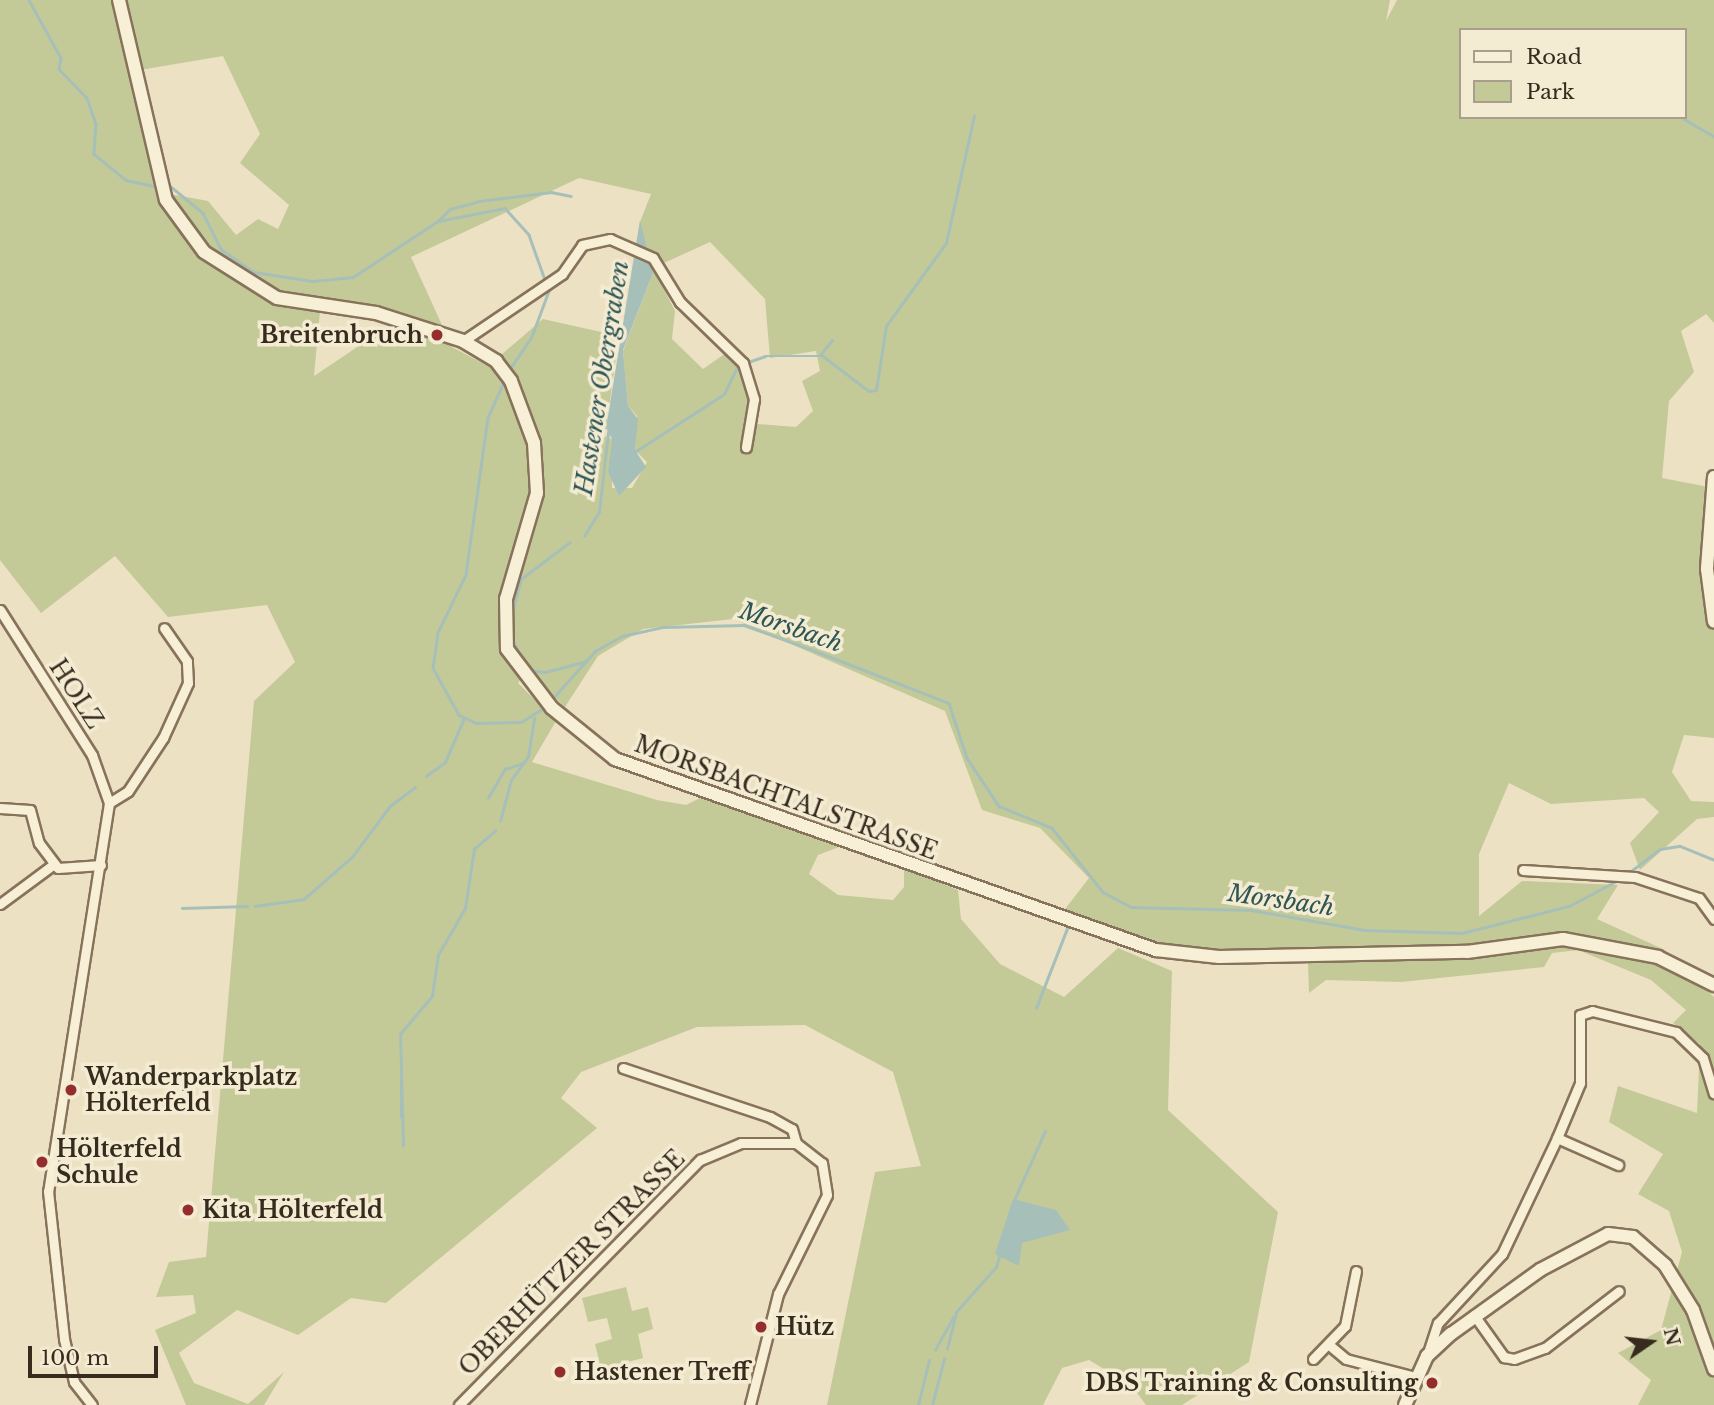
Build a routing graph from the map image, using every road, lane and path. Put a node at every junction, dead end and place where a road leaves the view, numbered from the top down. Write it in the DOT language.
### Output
graph roads {
  1 [pos="119,0"];
  2 [pos="463,341"];
  3 [pos="746,447"];
  4 [pos="1714,477"];
  5 [pos="0,610"];
  6 [pos="1714,622"];
  7 [pos="164,628"];
  8 [pos="109,803"];
  9 [pos="0,808"];
  10 [pos="54,864"];
  11 [pos="101,865"];
  12 [pos="1523,870"];
  13 [pos="0,904"];
  14 [pos="1714,919"];
  15 [pos="1714,971"];
  16 [pos="1698,974"];
  17 [pos="1714,985"];
  18 [pos="623,1068"];
  19 [pos="1714,1093"];
  20 [pos="1557,1138"];
  21 [pos="796,1143"];
  22 [pos="1618,1166"];
  23 [pos="1356,1271"];
  24 [pos="1619,1291"];
  25 [pos="1474,1315"];
  26 [pos="1328,1344"];
  27 [pos="1427,1356"];
  28 [pos="1313,1359"];
  29 [pos="1714,1369"];
  30 [pos="1415,1377"];
  31 [pos="81,1402"];
  32 [pos="1407,1404"];
  33 [pos="92,1405"];
  34 [pos="459,1405"];
  35 [pos="750,1405"];
  1 -- 2 [label="main road, MORSBACHTALSTRASSE"];
  2 -- 3 [label="street"];
  2 -- 16 [label="main road, MORSBACHTALSTRASSE"];
  4 -- 6 [label="main road"];
  5 -- 8 [label="street, HOLZ"];
  7 -- 8 [label="street"];
  8 -- 11 [label="street, HOLZ"];
  9 -- 10 [label="street"];
  10 -- 11 [label="street"];
  10 -- 13 [label="street"];
  11 -- 31 [label="street, HOLZ"];
  12 -- 14 [label="street"];
  15 -- 16 [label="main road"];
  16 -- 17 [label="main road, MORSBACHTALSTRASSE"];
  18 -- 21 [label="street"];
  19 -- 20 [label="street"];
  20 -- 22 [label="street"];
  20 -- 27 [label="street"];
  21 -- 34 [label="street, OBERHÜTZER STRASSE"];
  21 -- 35 [label="street"];
  23 -- 26 [label="street"];
  24 -- 25 [label="street"];
  25 -- 27 [label="main road"];
  25 -- 29 [label="main road"];
  26 -- 28 [label="street"];
  26 -- 30 [label="street"];
  27 -- 30 [label="main road"];
  30 -- 32 [label="main road"];
  31 -- 33 [label="street"];
}
